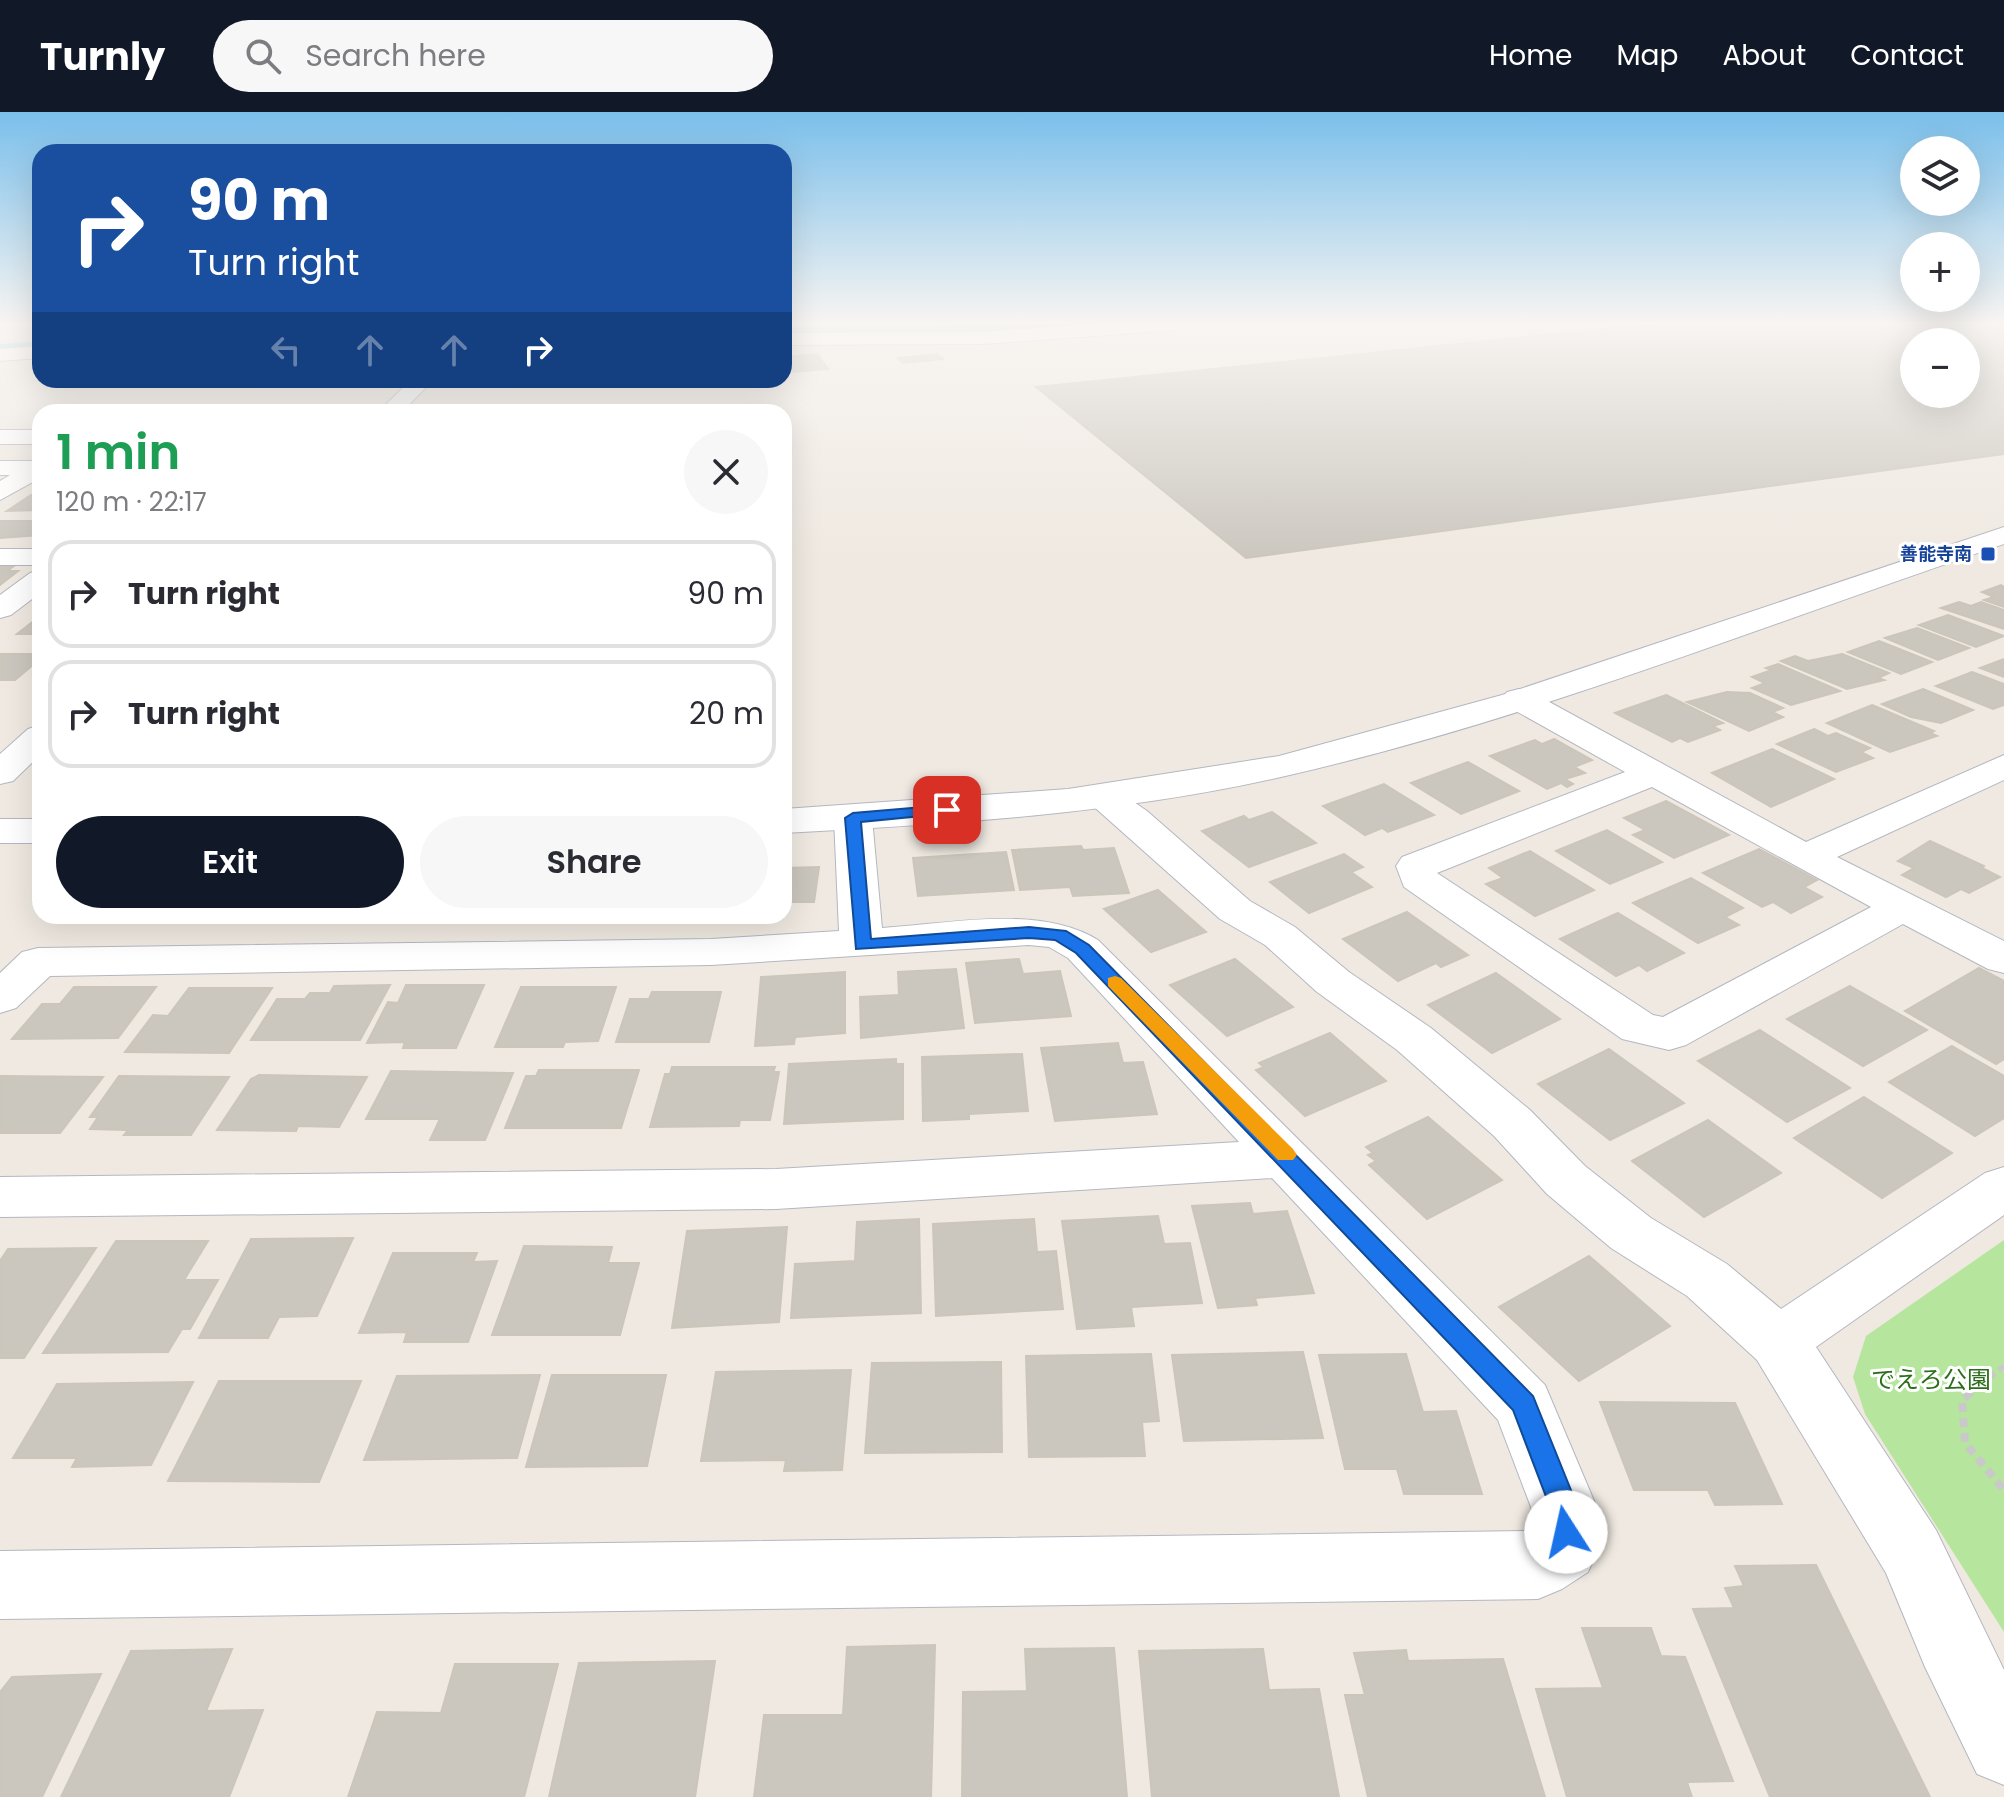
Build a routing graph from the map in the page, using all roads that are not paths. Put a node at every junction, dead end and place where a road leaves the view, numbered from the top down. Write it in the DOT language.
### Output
graph roads {
  1 [pos="0,437"];
  2 [pos="32,437"];
  3 [pos="0,468"];
  4 [pos="32,468"];
  5 [pos="32,472"];
  6 [pos="0,492"];
  7 [pos="2004,535"];
  8 [pos="0,557"];
  9 [pos="32,557"];
  10 [pos="32,585"];
  11 [pos="0,609"];
  12 [pos="1519,699"];
  13 [pos="32,743"];
  14 [pos="2004,766"];
  15 [pos="0,773"];
  16 [pos="1653,774"];
  17 [pos="1102,797"];
  18 [pos="853,818"];
  19 [pos="792,821"];
  20 [pos="0,831"];
  21 [pos="32,831"];
  22 [pos="1805,857"];
  23 [pos="1901,908"];
  24 [pos="862,945"];
  25 [pos="2004,959"];
  26 [pos="0,998"];
  27 [pos="1289,1158"];
  28 [pos="2004,1187"];
  29 [pos="0,1197"];
  30 [pos="1778,1342"];
  31 [pos="0,1585"];
  32 [pos="2004,1747"];
  1 -- 2 [label="street"];
  3 -- 4 [label="street"];
  5 -- 6 [label="street"];
  7 -- 12 [label="street"];
  8 -- 9 [label="street"];
  10 -- 11 [label="street"];
  12 -- 16 [label="street"];
  12 -- 17 [label="street"];
  13 -- 15 [label="street"];
  14 -- 22 [label="street"];
  16 -- 22 [label="street"];
  16 -- 23 [label="street"];
  17 -- 18 [label="street"];
  17 -- 30 [label="street"];
  18 -- 19 [label="street"];
  18 -- 24 [label="street"];
  20 -- 21 [label="street"];
  22 -- 23 [label="street"];
  23 -- 25 [label="street"];
  24 -- 26 [label="street"];
  24 -- 27 [label="street"];
  27 -- 29 [label="street"];
  27 -- 31 [label="street"];
  28 -- 30 [label="street"];
  30 -- 32 [label="street"];
}
